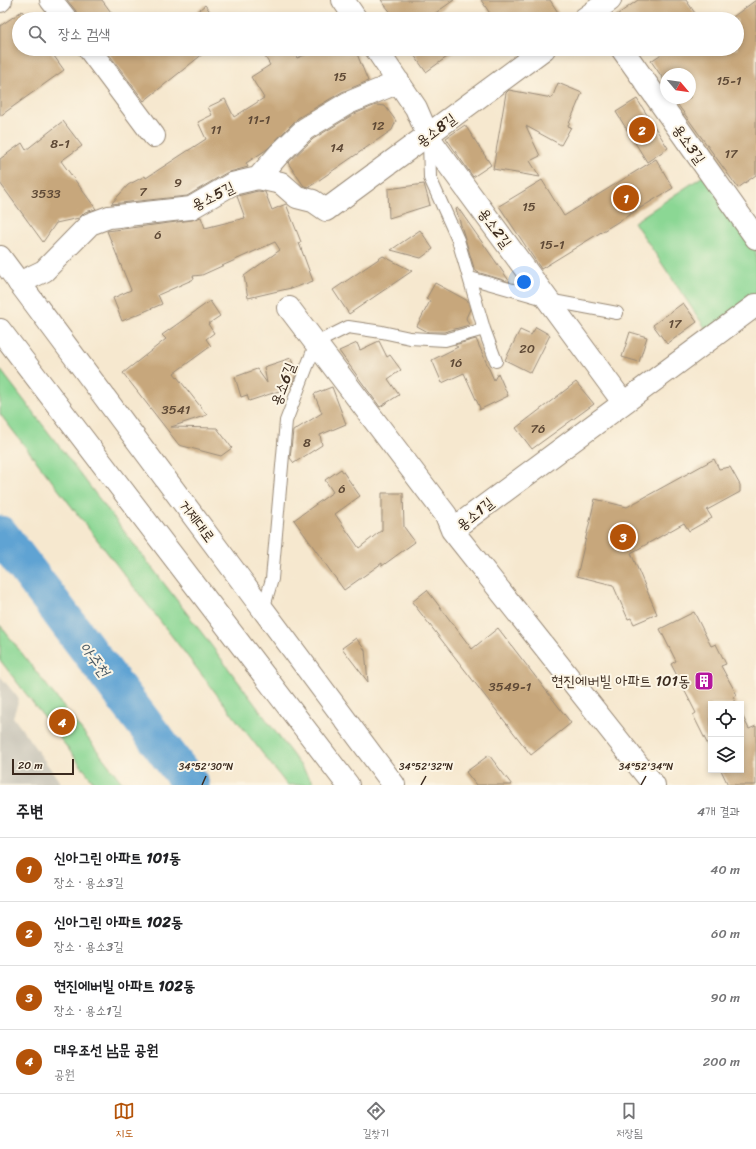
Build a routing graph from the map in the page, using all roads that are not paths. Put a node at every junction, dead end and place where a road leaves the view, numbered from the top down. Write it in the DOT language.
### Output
graph roads {
  1 [pos="51,0"];
  2 [pos="343,0"];
  3 [pos="60,12"];
  4 [pos="351,12"];
  5 [pos="93,56"];
  6 [pos="381,56"];
  7 [pos="535,56"];
  8 [pos="627,56"];
  9 [pos="399,82"];
  10 [pos="154,136"];
  11 [pos="428,136"];
  12 [pos="258,178"];
  13 [pos="756,238"];
  14 [pos="0,257"];
  15 [pos="470,278"];
  16 [pos="19,283"];
  17 [pos="548,300"];
  18 [pos="756,305"];
  19 [pos="289,308"];
  20 [pos="617,313"];
  21 [pos="484,329"];
  22 [pos="0,330"];
  23 [pos="316,343"];
  24 [pos="496,360"];
  25 [pos="623,402"];
  26 [pos="452,530"];
  27 [pos="263,610"];
  28 [pos="348,785"];
  29 [pos="394,785"];
  30 [pos="654,785"];
  1 -- 3 [label="street"];
  2 -- 4 [label="street"];
  5 -- 10 [label="street"];
  6 -- 9 [label="street, 용소2길"];
  7 -- 11 [label="street, 용소8길"];
  8 -- 13 [label="street, 용소3길"];
  9 -- 11 [label="street, 용소2길"];
  9 -- 12 [label="street"];
  11 -- 12 [label="street, 용소8길"];
  11 -- 15 [label="lane"];
  11 -- 17 [label="street, 용소2길"];
  12 -- 16 [label="street, 용소5길"];
  14 -- 16 [label="street, 거제대로"];
  15 -- 17 [label="lane"];
  15 -- 21 [label="lane"];
  16 -- 27 [label="street, 거제대로"];
  17 -- 20 [label="lane"];
  17 -- 25 [label="street, 용소2길"];
  18 -- 25 [label="street, 용소1길"];
  19 -- 23 [label="street"];
  21 -- 23 [label="lane"];
  21 -- 24 [label="lane"];
  22 -- 28 [label="street"];
  23 -- 26 [label="street"];
  23 -- 27 [label="lane, 용소6길"];
  25 -- 26 [label="street, 용소1길"];
  26 -- 30 [label="street, 용소1길"];
  27 -- 29 [label="street, 거제대로"];
}
